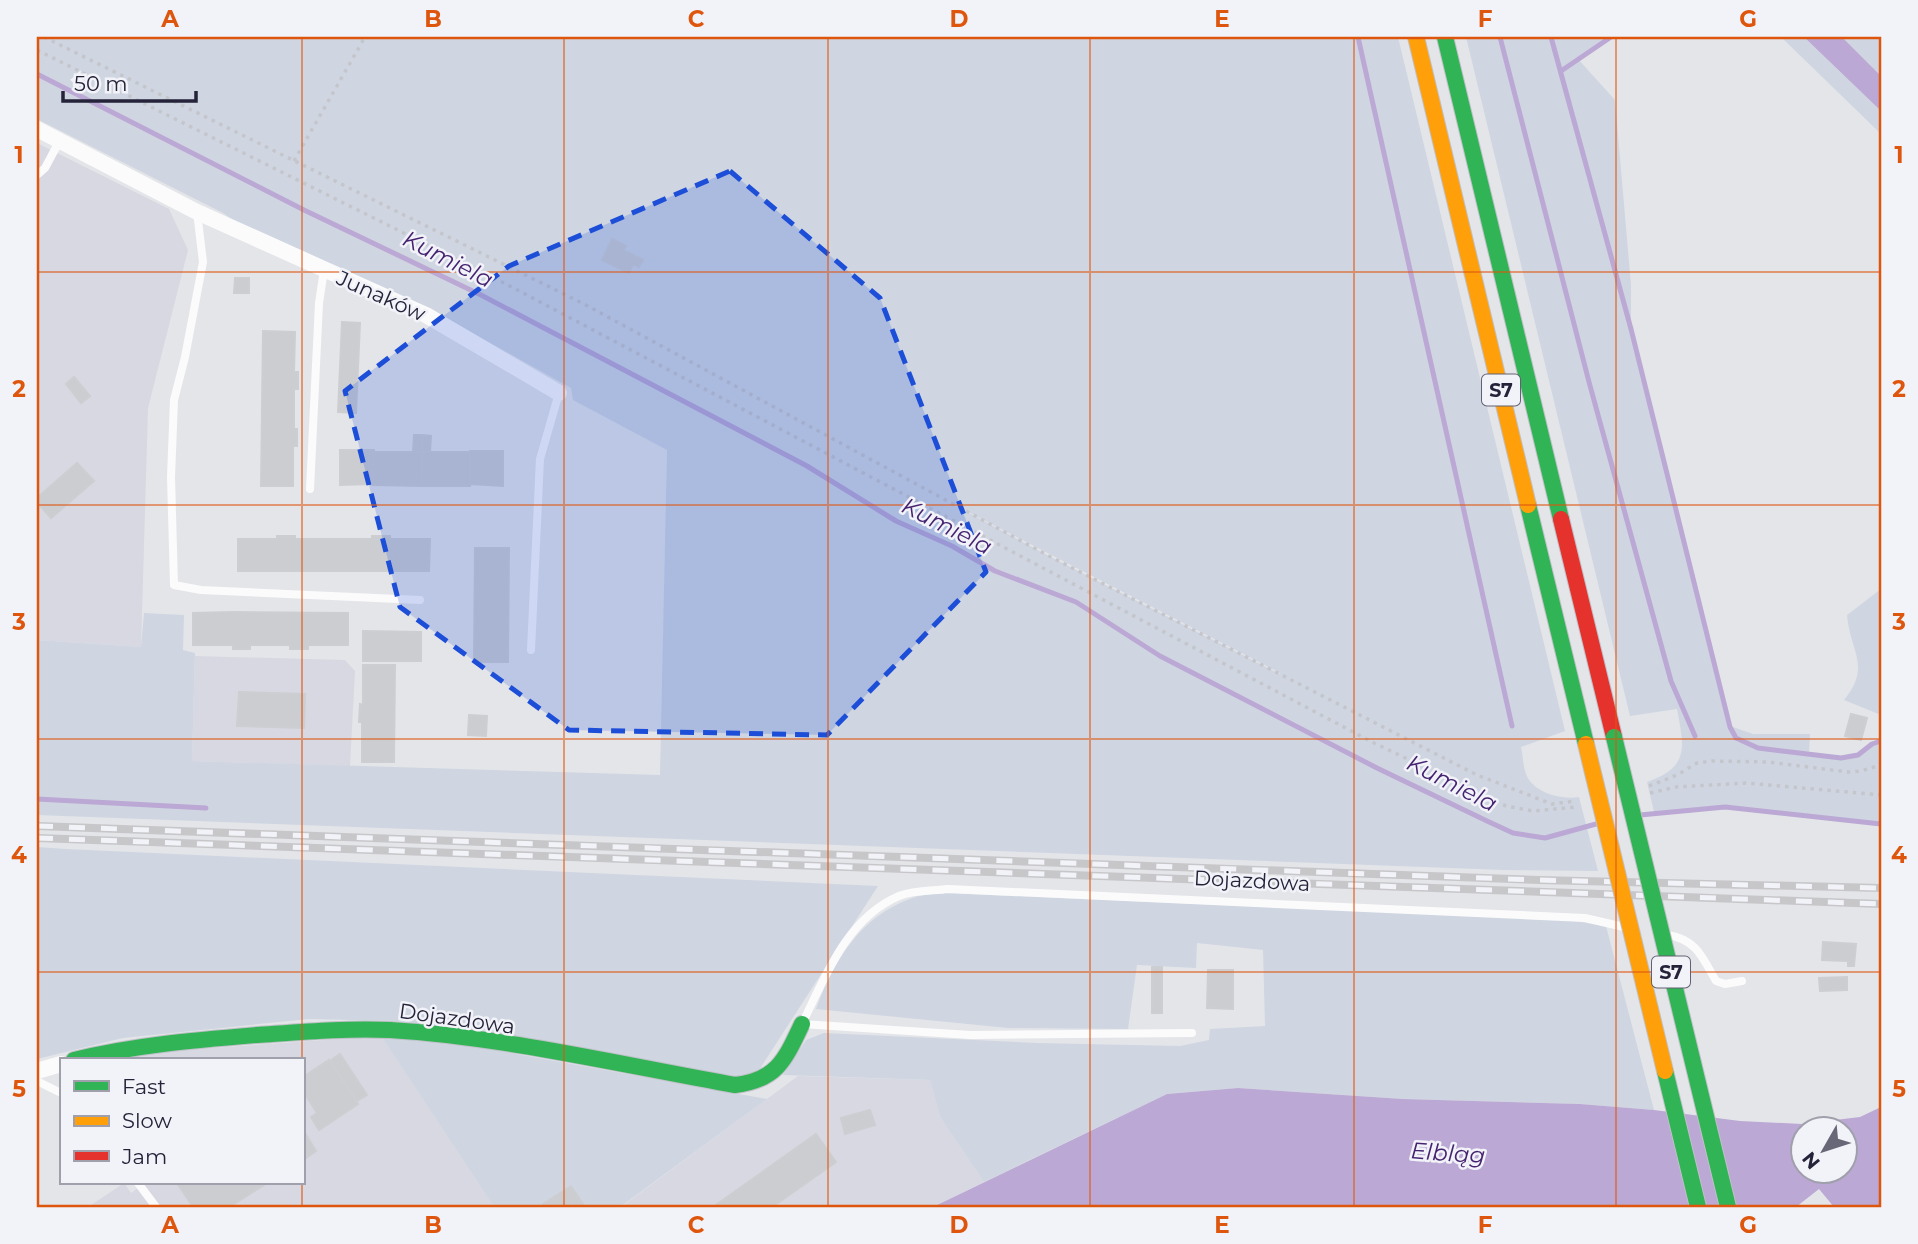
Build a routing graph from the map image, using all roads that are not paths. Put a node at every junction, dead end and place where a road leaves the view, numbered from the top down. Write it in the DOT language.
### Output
graph roads {
  1 [pos="1416,37"];
  2 [pos="1445,37"];
  3 [pos="37,129"];
  4 [pos="60,140"];
  5 [pos="37,175"];
  6 [pos="197,212"];
  7 [pos="324,270"];
  8 [pos="559,393"];
  9 [pos="310,489"];
  10 [pos="420,600"];
  11 [pos="531,650"];
  12 [pos="1644,931"];
  13 [pos="1657,933"];
  14 [pos="1742,981"];
  15 [pos="802,1024"];
  16 [pos="1192,1033"];
  17 [pos="82,1058"];
  18 [pos="60,1064"];
  19 [pos="37,1071"];
  20 [pos="37,1081"];
  21 [pos="60,1092"];
  22 [pos="139,1184"];
  23 [pos="156,1207"];
  24 [pos="1698,1207"];
  25 [pos="1728,1207"];
  1 -- 24 [label="main road, S7, bridge"];
  2 -- 25 [label="main road, S7, bridge"];
  3 -- 4 [label="street, Junaków"];
  4 -- 5 [label="lane"];
  4 -- 6 [label="street, Junaków"];
  6 -- 7 [label="street, Junaków"];
  6 -- 10 [label="lane"];
  7 -- 8 [label="street, Junaków"];
  7 -- 9 [label="lane"];
  8 -- 11 [label="lane"];
  12 -- 15 [label="lane, Dojazdowa"];
  13 -- 14 [label="lane"];
  15 -- 16 [label="lane"];
  15 -- 17 [label="main road, Dojazdowa"];
  18 -- 19 [label="street"];
  20 -- 21 [label="lane"];
  22 -- 23 [label="lane"];
}
